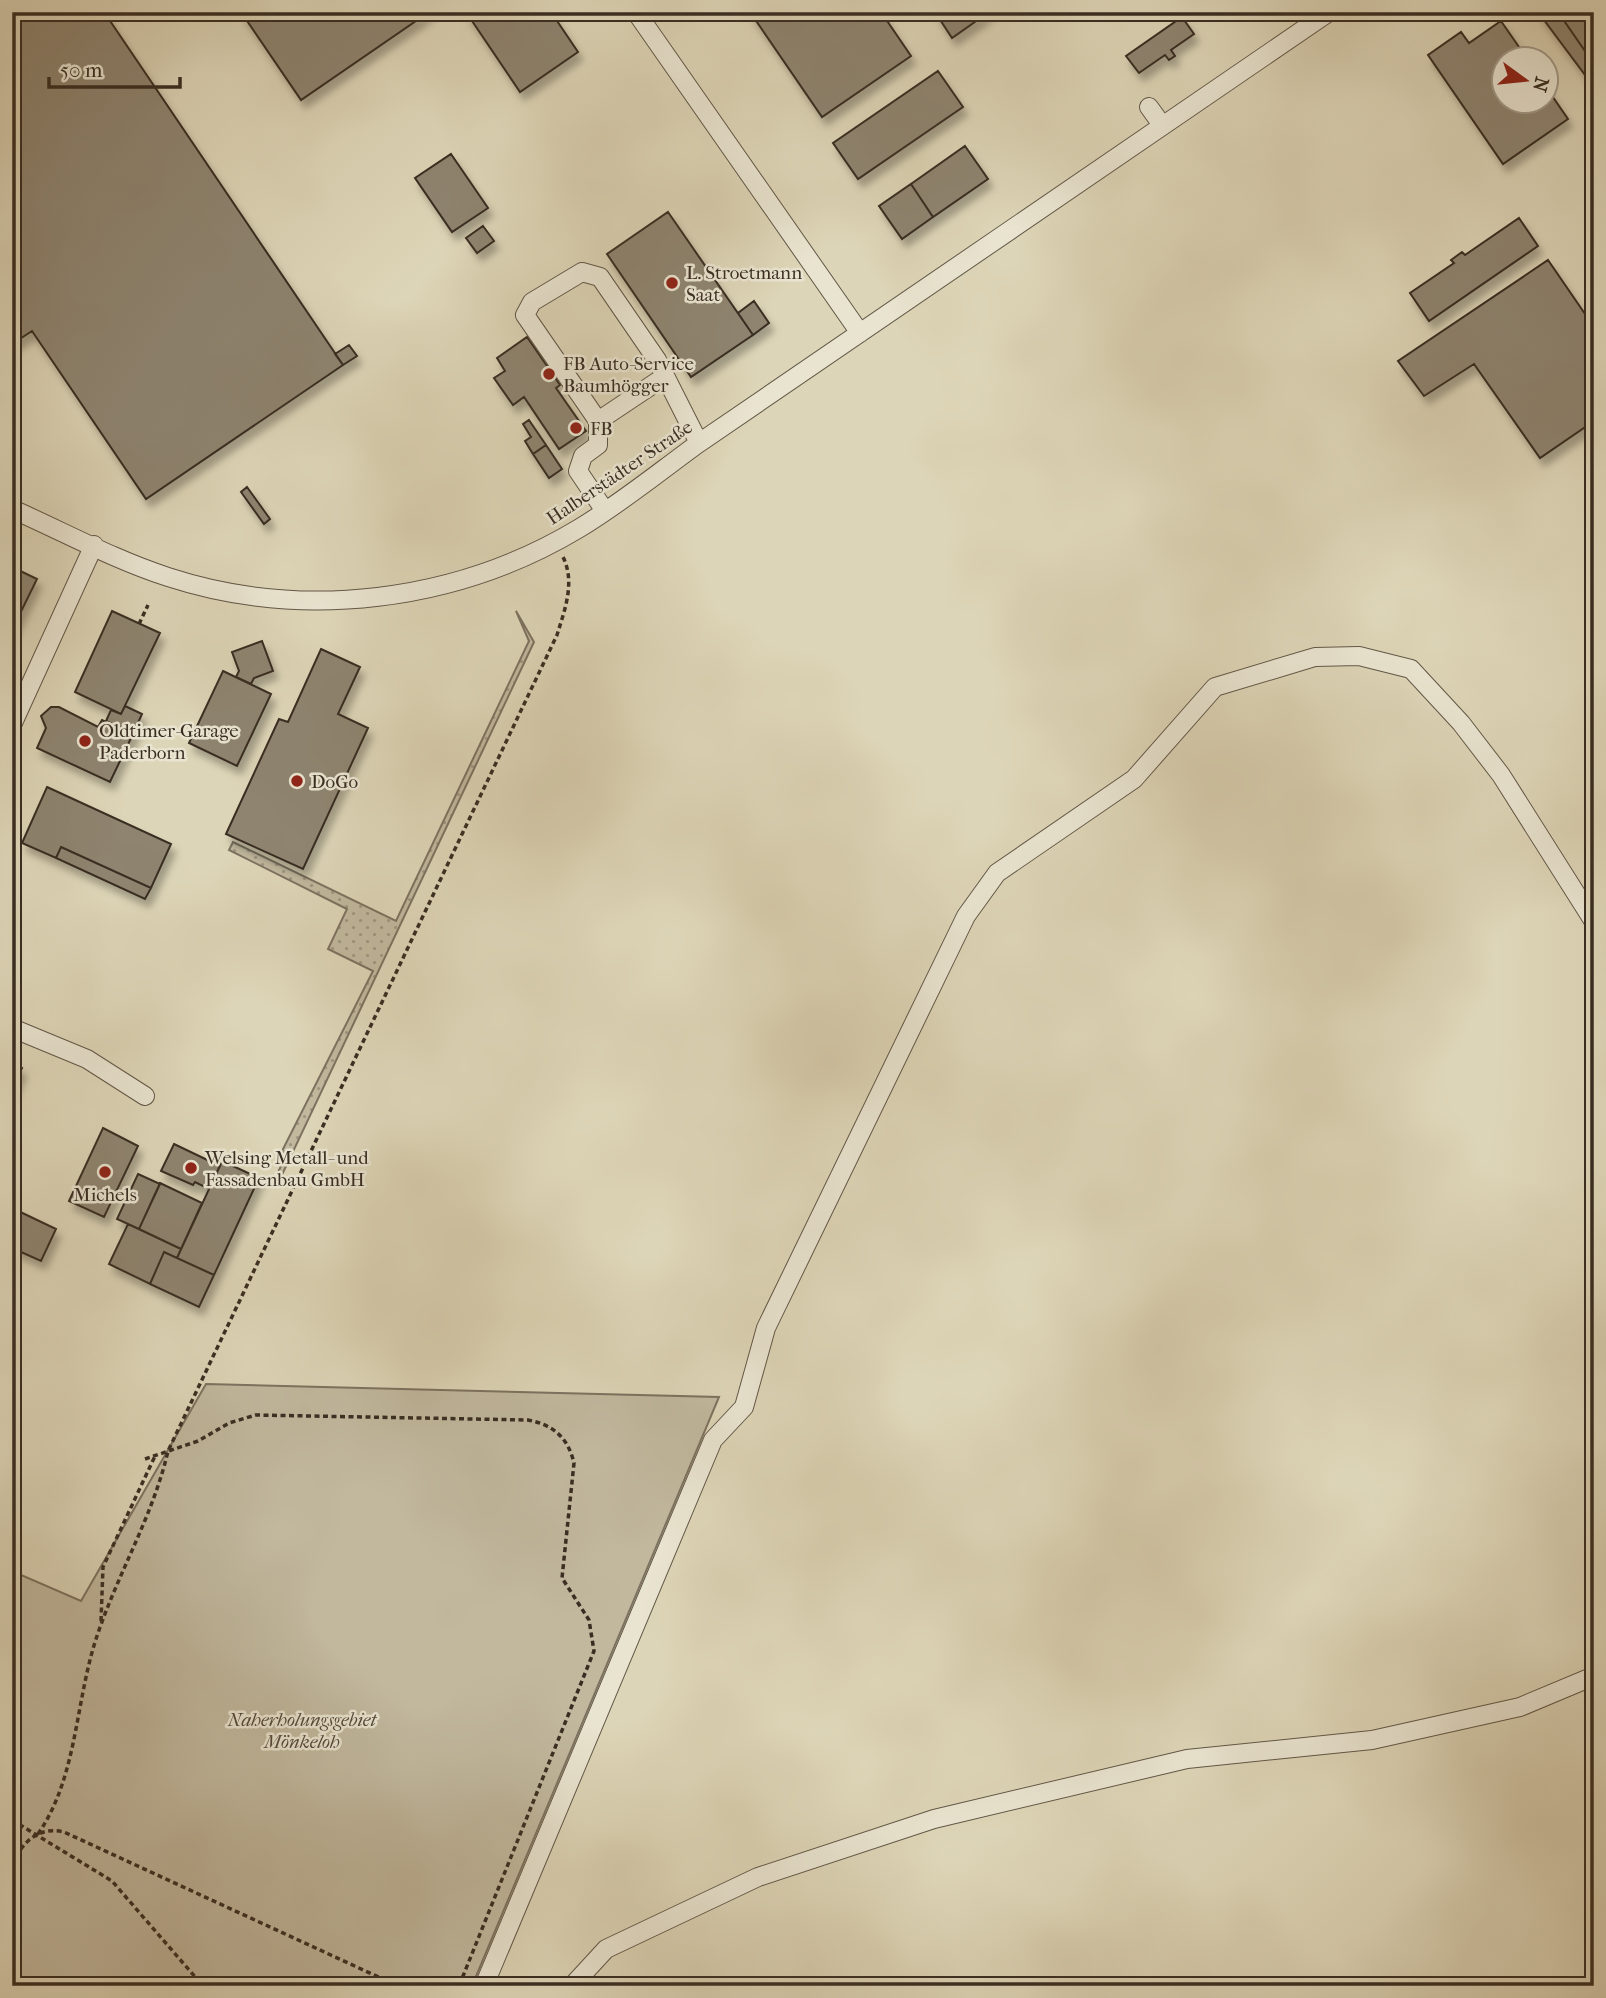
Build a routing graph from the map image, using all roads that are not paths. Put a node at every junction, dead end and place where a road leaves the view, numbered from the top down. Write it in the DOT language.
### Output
graph roads {
  1 [pos="636,12"];
  2 [pos="1329,12"];
  3 [pos="1149,107"];
  4 [pos="1162,125"];
  5 [pos="860,333"];
  6 [pos="664,377"];
  7 [pos="598,421"];
  8 [pos="699,443"];
  9 [pos="12,509"];
  10 [pos="605,511"];
  11 [pos="94,545"];
  12 [pos="12,725"];
  13 [pos="1594,922"];
  14 [pos="12,1028"];
  15 [pos="145,1096"];
  16 [pos="1594,1676"];
  17 [pos="484,1986"];
  18 [pos="572,1986"];
  1 -- 5 [label="street"];
  2 -- 4 [label="street, Halberstädter Straße"];
  3 -- 4 [label="street"];
  4 -- 5 [label="street, Halberstädter Straße"];
  5 -- 8 [label="street, Halberstädter Straße"];
  6 -- 7 [label="street"];
  6 -- 7 [label="street"];
  6 -- 8 [label="street"];
  7 -- 10 [label="street"];
  8 -- 10 [label="street, Halberstädter Straße"];
  9 -- 11 [label="street, Halberstädter Straße"];
  10 -- 11 [label="street, Halberstädter Straße"];
  11 -- 12 [label="street"];
  13 -- 17 [label="street"];
  14 -- 15 [label="street"];
  16 -- 18 [label="street"];
}
